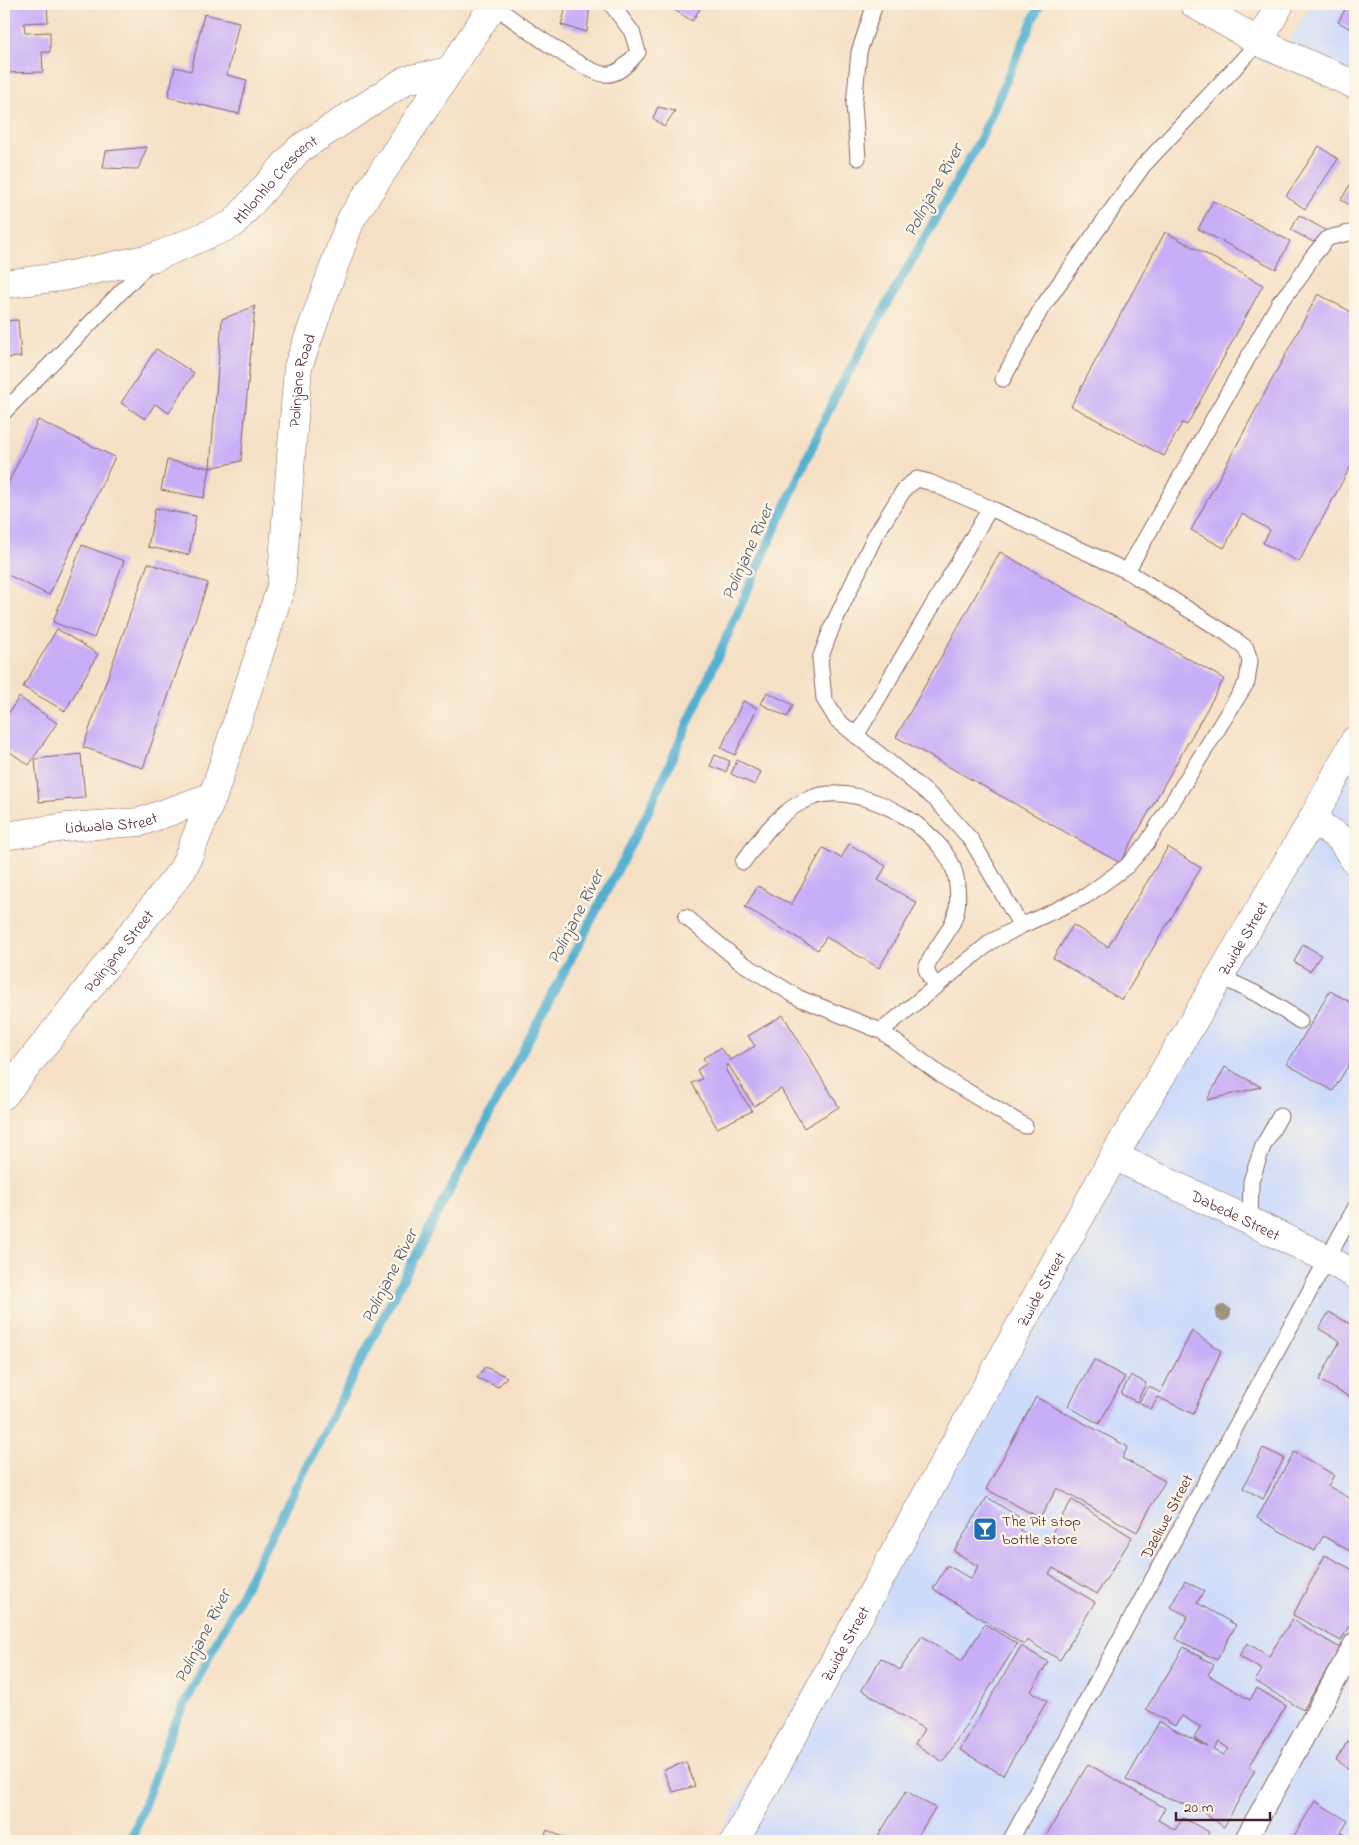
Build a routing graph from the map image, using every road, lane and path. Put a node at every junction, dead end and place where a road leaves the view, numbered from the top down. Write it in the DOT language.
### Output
graph roads {
  1 [pos="611,4"];
  2 [pos="875,4"];
  3 [pos="1194,4"];
  4 [pos="1280,4"];
  5 [pos="493,5"];
  6 [pos="1259,42"];
  7 [pos="450,71"];
  8 [pos="1355,85"];
  9 [pos="858,158"];
  10 [pos="1355,234"];
  11 [pos="154,257"];
  12 [pos="4,284"];
  13 [pos="1003,379"];
  14 [pos="4,412"];
  15 [pos="990,508"];
  16 [pos="1127,571"];
  17 [pos="856,736"];
  18 [pos="1355,740"];
  19 [pos="213,796"];
  20 [pos="1312,820"];
  21 [pos="4,836"];
  22 [pos="1355,860"];
  23 [pos="743,862"];
  24 [pos="686,918"];
  25 [pos="1022,926"];
  26 [pos="1220,976"];
  27 [pos="937,986"];
  28 [pos="1300,1021"];
  29 [pos="881,1031"];
  30 [pos="4,1095"];
  31 [pos="1280,1116"];
  32 [pos="1025,1126"];
  33 [pos="1114,1156"];
  34 [pos="1355,1208"];
  35 [pos="1250,1222"];
  36 [pos="1326,1258"];
  37 [pos="1355,1275"];
  38 [pos="1355,1644"];
  39 [pos="735,1841"];
  40 [pos="1010,1841"];
  41 [pos="1245,1841"];
  1 -- 5 [label="lane"];
  2 -- 9 [label="lane"];
  3 -- 6 [label="street"];
  4 -- 6 [label="street"];
  5 -- 7 [label="street, Polinjane Road"];
  6 -- 8 [label="street"];
  6 -- 13 [label="lane"];
  7 -- 11 [label="street, Mhlonhlo Crescent"];
  7 -- 19 [label="street, Polinjane Road"];
  10 -- 16 [label="lane"];
  11 -- 12 [label="street, Mhlonhlo Crescent"];
  11 -- 14 [label="lane"];
  15 -- 16 [label="lane"];
  15 -- 17 [label="lane"];
  15 -- 17 [label="lane"];
  16 -- 25 [label="lane"];
  17 -- 25 [label="lane"];
  18 -- 20 [label="street, Zwide Street"];
  19 -- 21 [label="street, Lidwala Street"];
  19 -- 30 [label="street, Polinjane Street"];
  20 -- 22 [label="street"];
  20 -- 26 [label="street, Zwide Street"];
  23 -- 27 [label="lane"];
  24 -- 29 [label="lane"];
  25 -- 27 [label="lane"];
  26 -- 28 [label="lane"];
  26 -- 33 [label="street, Zwide Street"];
  27 -- 29 [label="lane"];
  29 -- 32 [label="lane"];
  31 -- 35 [label="lane"];
  33 -- 35 [label="street, Dabede Street"];
  33 -- 39 [label="street, Zwide Street"];
  34 -- 36 [label="lane, Dzeliwe Street"];
  35 -- 36 [label="street, Dabede Street"];
  36 -- 37 [label="street, Dabede Street"];
  36 -- 40 [label="lane, Dzeliwe Street"];
  38 -- 41 [label="street"];
}
